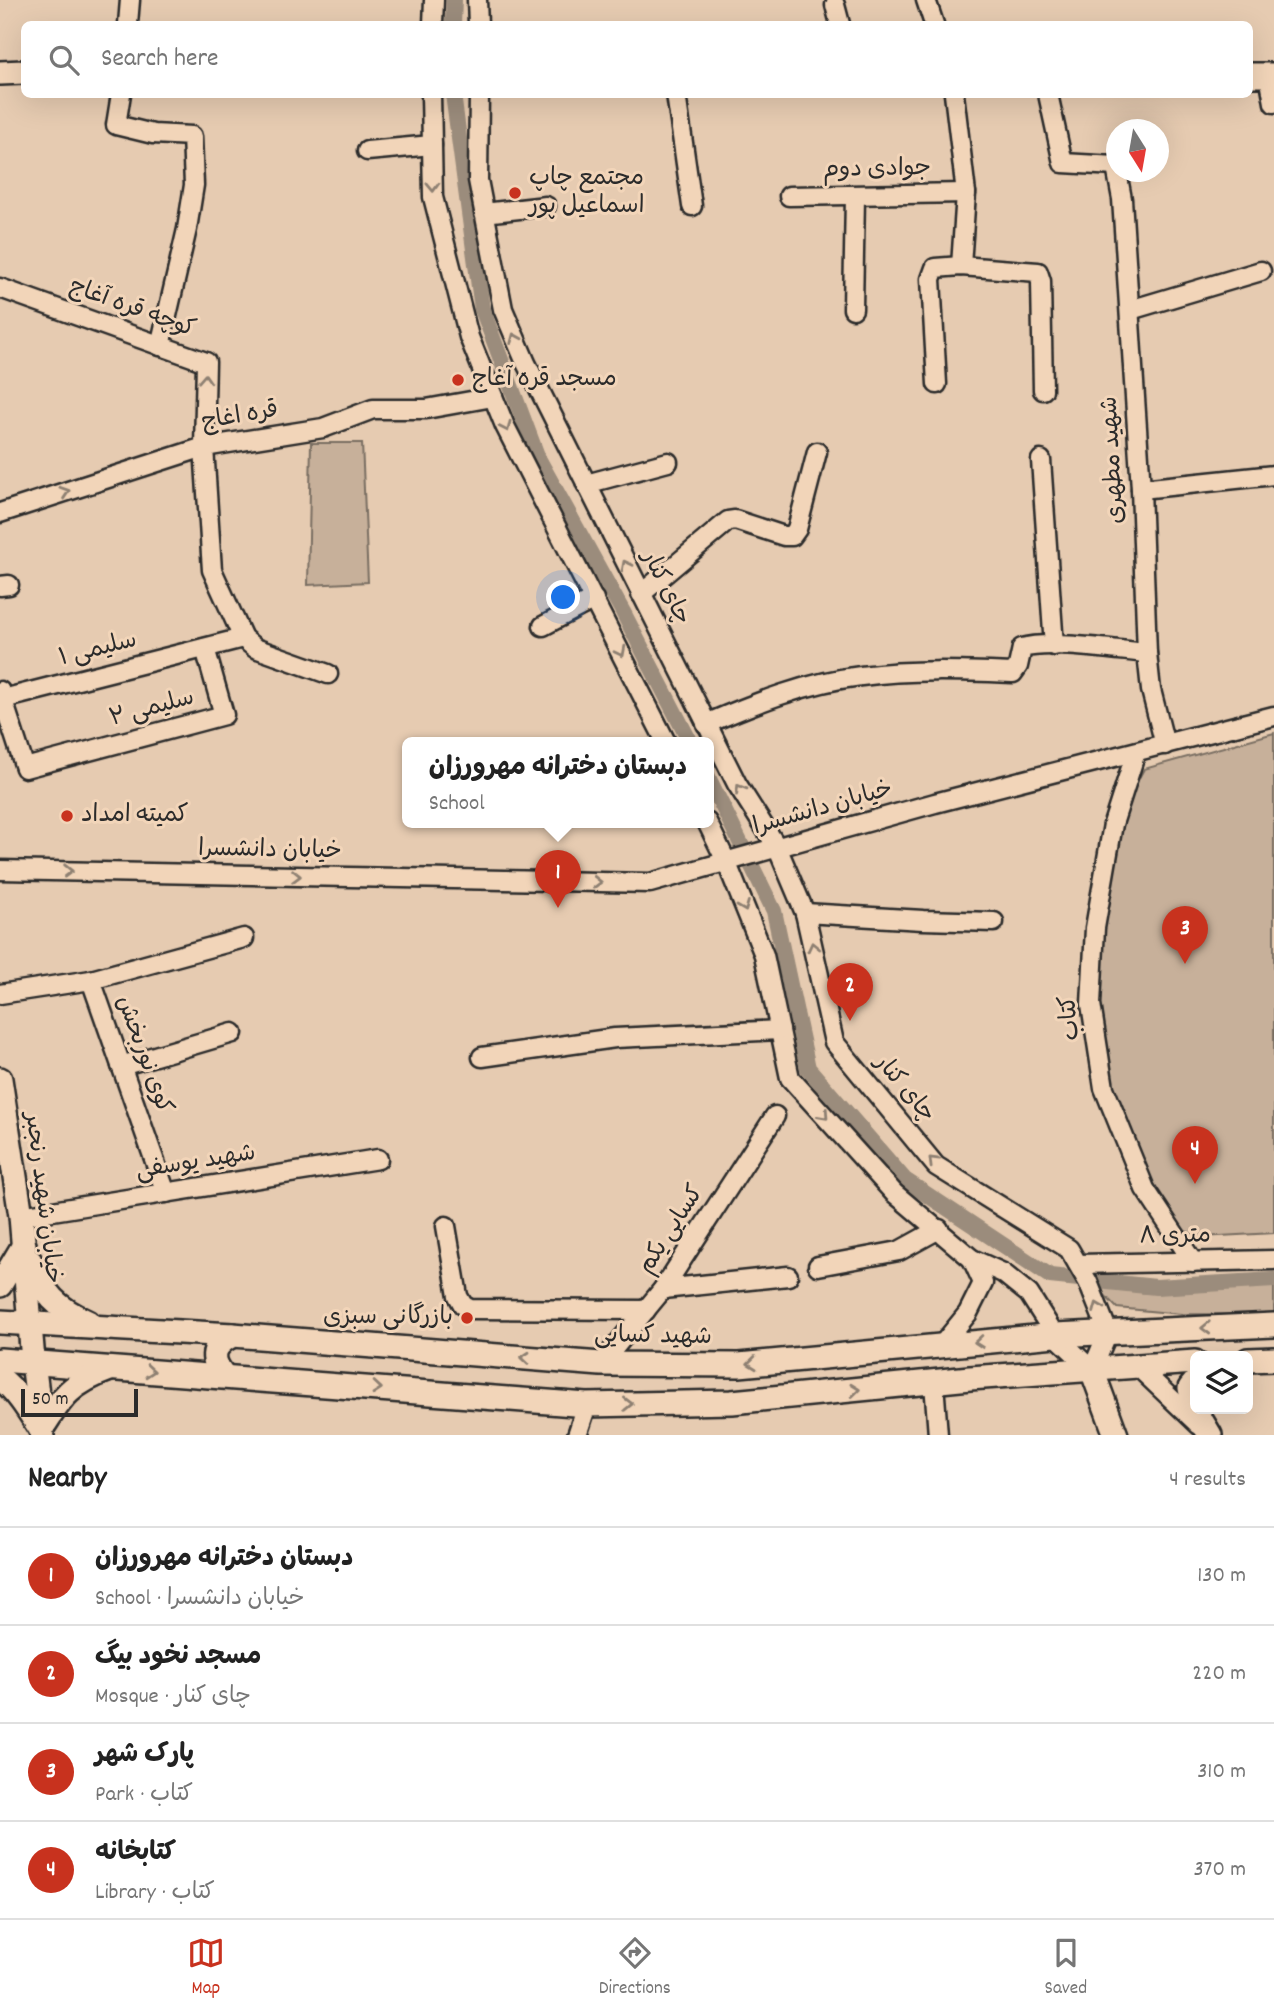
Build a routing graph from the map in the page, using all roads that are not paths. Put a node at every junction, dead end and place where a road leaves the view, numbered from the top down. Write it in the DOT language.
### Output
graph roads {
  1 [pos="130,0"];
  2 [pos="434,0"];
  3 [pos="477,0"];
  4 [pos="926,0"];
  5 [pos="835,5"];
  6 [pos="128,21"];
  7 [pos="433,21"];
  8 [pos="478,21"];
  9 [pos="839,21"];
  10 [pos="933,21"];
  11 [pos="21,72"];
  12 [pos="0,73"];
  13 [pos="1264,75"];
  14 [pos="120,98"];
  15 [pos="432,98"];
  16 [pos="480,98"];
  17 [pos="677,98"];
  18 [pos="954,98"];
  19 [pos="1049,98"];
  20 [pos="1274,103"];
  21 [pos="432,145"];
  22 [pos="367,151"];
  23 [pos="1106,165"];
  24 [pos="1119,182"];
  25 [pos="966,194"];
  26 [pos="789,196"];
  27 [pos="855,196"];
  28 [pos="546,206"];
  29 [pos="692,206"];
  30 [pos="484,213"];
  31 [pos="961,266"];
  32 [pos="1261,271"];
  33 [pos="0,288"];
  34 [pos="853,309"];
  35 [pos="1130,310"];
  36 [pos="160,345"];
  37 [pos="937,384"];
  38 [pos="1043,390"];
  39 [pos="494,397"];
  40 [pos="204,447"];
  41 [pos="817,452"];
  42 [pos="1041,460"];
  43 [pos="668,462"];
  44 [pos="1274,475"];
  45 [pos="586,484"];
  46 [pos="1141,489"];
  47 [pos="0,513"];
  48 [pos="641,594"];
  49 [pos="594,599"];
  50 [pos="543,626"];
  51 [pos="243,638"];
  52 [pos="1054,646"];
  53 [pos="205,648"];
  54 [pos="1147,653"];
  55 [pos="328,674"];
  56 [pos="2,695"];
  57 [pos="1274,716"];
  58 [pos="706,724"];
  59 [pos="663,737"];
  60 [pos="713,737"];
  61 [pos="714,739"];
  62 [pos="1165,745"];
  63 [pos="1136,752"];
  64 [pos="710,828"];
  65 [pos="777,847"];
  66 [pos="726,861"];
  67 [pos="0,870"];
  68 [pos="805,913"];
  69 [pos="994,922"];
  70 [pos="244,938"];
  71 [pos="90,980"];
  72 [pos="0,994"];
  73 [pos="780,1030"];
  74 [pos="233,1033"];
  75 [pos="482,1057"];
  76 [pos="121,1066"];
  77 [pos="0,1079"];
  78 [pos="775,1116"];
  79 [pos="5,1151"];
  80 [pos="377,1158"];
  81 [pos="166,1193"];
  82 [pos="21,1216"];
  83 [pos="446,1226"];
  84 [pos="939,1229"];
  85 [pos="24,1245"];
  86 [pos="972,1259"];
  87 [pos="1274,1260"];
  88 [pos="1193,1262"];
  89 [pos="1078,1264"];
  90 [pos="818,1266"];
  91 [pos="788,1276"];
  92 [pos="0,1285"];
  93 [pos="663,1289"];
  94 [pos="646,1310"];
  95 [pos="0,1322"];
  96 [pos="30,1323"];
  97 [pos="1274,1325"];
  98 [pos="97,1326"];
  99 [pos="1108,1332"];
  100 [pos="233,1335"];
  101 [pos="1055,1335"];
  102 [pos="942,1345"];
  103 [pos="1274,1359"];
  104 [pos="0,1360"];
  105 [pos="1253,1360"];
  106 [pos="33,1361"];
  107 [pos="1190,1362"];
  108 [pos="601,1364"];
  109 [pos="1136,1365"];
  110 [pos="113,1368"];
  111 [pos="1092,1370"];
  112 [pos="224,1376"];
  113 [pos="0,1378"];
  114 [pos="934,1383"];
  115 [pos="587,1405"];
  116 [pos="1198,1414"];
  117 [pos="41,1432"];
  118 [pos="577,1435"];
  119 [pos="938,1435"];
  120 [pos="1116,1435"];
  121 [pos="1210,1435"];
  1 -- 6 [label="street"];
  2 -- 7 [label="street"];
  3 -- 8 [label="street"];
  4 -- 10 [label="street"];
  5 -- 9 [label="street"];
  11 -- 12 [label="main road"];
  13 -- 20 [label="street"];
  14 -- 36 [label="street"];
  15 -- 21 [label="street"];
  16 -- 30 [label="street, چای کنار"];
  17 -- 29 [label="street"];
  18 -- 25 [label="street"];
  19 -- 23 [label="street"];
  21 -- 22 [label="street"];
  21 -- 39 [label="street, one-way"];
  24 -- 35 [label="street, شهید مطهری"];
  25 -- 27 [label="street, جوادی دوم"];
  25 -- 31 [label="street"];
  26 -- 27 [label="street, جوادی دوم"];
  27 -- 34 [label="street"];
  28 -- 30 [label="street"];
  45 -- 30 [label="street, چای کنار, one-way"];
  31 -- 37 [label="street"];
  31 -- 38 [label="street"];
  32 -- 35 [label="street"];
  33 -- 36 [label="street, کوچه قره آغاج"];
  35 -- 46 [label="street, شهید مطهری"];
  40 -- 36 [label="street, کوچه قره آغاج, one-way"];
  39 -- 40 [label="street, قره اغاج"];
  39 -- 49 [label="street, one-way"];
  47 -- 40 [label="street, قره اغاج, one-way"];
  40 -- 51 [label="street"];
  41 -- 48 [label="street"];
  42 -- 52 [label="street"];
  43 -- 45 [label="street"];
  44 -- 46 [label="street"];
  48 -- 45 [label="street, چای کنار, one-way"];
  46 -- 54 [label="street, شهید مطهری"];
  48 -- 58 [label="street, چای کنار"];
  49 -- 50 [label="street"];
  49 -- 59 [label="street, one-way"];
  51 -- 53 [label="street, سلیمی ۱"];
  51 -- 55 [label="street"];
  52 -- 54 [label="street"];
  52 -- 58 [label="street"];
  53 -- 56 [label="street, سلیمی ۱"];
  53 -- 56 [label="street, سلیمی ۲"];
  54 -- 62 [label="street, شهید مطهری"];
  57 -- 62 [label="street, خیابان دانشسرا"];
  60 -- 58 [label="street, چای کنار, one-way"];
  65 -- 61 [label="street, چای کنار, one-way"];
  62 -- 63 [label="street, خیابان دانشسرا"];
  63 -- 65 [label="street, خیابان دانشسرا"];
  63 -- 88 [label="street, کتاب"];
  64 -- 66 [label="street"];
  65 -- 66 [label="street, خیابان دانشسرا"];
  65 -- 68 [label="street, چای کنار"];
  67 -- 66 [label="street, خیابان دانشسرا, one-way"];
  66 -- 73 [label="street, one-way"];
  68 -- 69 [label="street"];
  89 -- 68 [label="street, چای کنار, one-way"];
  70 -- 71 [label="street"];
  71 -- 72 [label="street, کوی نوربخش"];
  71 -- 76 [label="street, کوی نوربخش"];
  73 -- 75 [label="street"];
  73 -- 84 [label="street, one-way"];
  74 -- 76 [label="street"];
  76 -- 81 [label="street, کوی نوربخش"];
  77 -- 79 [label="main road, خیابان شهید رنجبر"];
  78 -- 93 [label="street, کسایی یکم"];
  79 -- 82 [label="main road, خیابان شهید رنجبر"];
  80 -- 81 [label="street, شهید یوسفی"];
  81 -- 82 [label="street, شهید یوسفی"];
  82 -- 85 [label="main road, خیابان شهید رنجبر"];
  83 -- 94 [label="street"];
  84 -- 86 [label="street"];
  84 -- 90 [label="street"];
  85 -- 92 [label="main road"];
  85 -- 96 [label="main road, خیابان شهید رنجبر"];
  85 -- 98 [label="main road"];
  86 -- 101 [label="street"];
  86 -- 102 [label="street"];
  87 -- 88 [label="street, ۸ متری"];
  88 -- 89 [label="street, ۸ متری"];
  99 -- 89 [label="street, چای کنار, one-way"];
  91 -- 93 [label="street"];
  93 -- 94 [label="street, کسایی یکم"];
  94 -- 108 [label="street, کسایی یکم"];
  95 -- 96 [label="main road, شهید کسایی"];
  96 -- 98 [label="main road, شهید کسایی"];
  96 -- 106 [label="main road, خیابان شهید رنجبر"];
  97 -- 99 [label="main road, شهید کسایی, one-way"];
  98 -- 100 [label="main road, شهید کسایی"];
  99 -- 101 [label="main road, شهید کسایی"];
  99 -- 111 [label="street"];
  108 -- 100 [label="main road, شهید کسایی, one-way"];
  100 -- 112 [label="main road"];
  101 -- 102 [label="main road, شهید کسایی, one-way"];
  101 -- 111 [label="street"];
  102 -- 108 [label="main road, شهید کسایی, one-way"];
  103 -- 105 [label="main road"];
  104 -- 106 [label="main road"];
  106 -- 110 [label="main road"];
  106 -- 117 [label="main road, خیابان شهید رنجبر"];
  107 -- 109 [label="main road"];
  109 -- 111 [label="main road"];
  109 -- 121 [label="street"];
  110 -- 112 [label="main road, one-way"];
  110 -- 117 [label="main road"];
  111 -- 114 [label="main road"];
  111 -- 120 [label="main road"];
  112 -- 115 [label="main road, one-way"];
  113 -- 117 [label="main road"];
  115 -- 114 [label="main road, one-way"];
  114 -- 119 [label="street"];
  115 -- 118 [label="street"];
  116 -- 121 [label="main road"];
}
